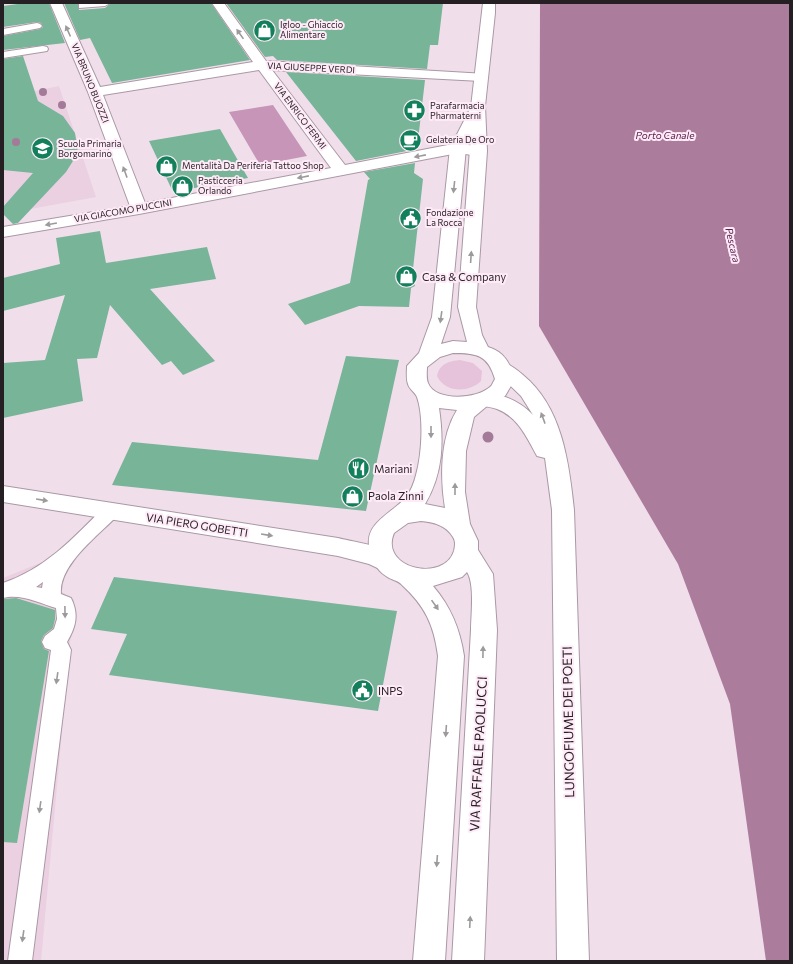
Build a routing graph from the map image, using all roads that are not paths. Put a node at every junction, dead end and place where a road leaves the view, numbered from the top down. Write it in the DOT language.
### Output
graph roads {
  1 [pos="56,3"];
  2 [pos="105,3"];
  3 [pos="218,3"];
  4 [pos="489,3"];
  5 [pos="82,6"];
  6 [pos="37,26"];
  7 [pos="3,32"];
  8 [pos="43,49"];
  9 [pos="3,55"];
  10 [pos="262,66"];
  11 [pos="481,77"];
  12 [pos="95,92"];
  13 [pos="478,106"];
  14 [pos="458,148"];
  15 [pos="479,151"];
  16 [pos="341,170"];
  17 [pos="139,209"];
  18 [pos="3,232"];
  19 [pos="480,350"];
  20 [pos="428,354"];
  21 [pos="502,368"];
  22 [pos="426,393"];
  23 [pos="482,401"];
  24 [pos="560,482"];
  25 [pos="3,494"];
  26 [pos="111,511"];
  27 [pos="401,516"];
  28 [pos="463,540"];
  29 [pos="68,553"];
  30 [pos="398,570"];
  31 [pos="6,590"];
  32 [pos="52,598"];
  33 [pos="20,961"];
  34 [pos="429,961"];
  35 [pos="468,961"];
  36 [pos="573,961"];
  12 -- 1 [label="street, VIA BRUNO BUOZZI, one-way"];
  2 -- 5 [label="lane"];
  10 -- 3 [label="street, VIA ENRICO FERMI, one-way"];
  4 -- 11 [label="street"];
  6 -- 7 [label="lane"];
  8 -- 9 [label="lane"];
  10 -- 11 [label="street, VIA GIUSEPPE VERDI"];
  10 -- 12 [label="street, VIA GIUSEPPE VERDI"];
  10 -- 16 [label="street, VIA ENRICO FERMI"];
  11 -- 13 [label="street"];
  17 -- 12 [label="street, VIA BRUNO BUOZZI, one-way"];
  13 -- 14 [label="street"];
  13 -- 15 [label="street"];
  14 -- 15 [label="street, VIA GIACOMO PUCCINI"];
  14 -- 16 [label="street, VIA GIACOMO PUCCINI, one-way"];
  14 -- 20 [label="street, one-way"];
  19 -- 15 [label="street, one-way"];
  16 -- 17 [label="street, VIA GIACOMO PUCCINI, one-way"];
  17 -- 18 [label="street, VIA GIACOMO PUCCINI, one-way"];
  19 -- 20 [label="street"];
  19 -- 21 [label="street"];
  20 -- 22 [label="street"];
  21 -- 23 [label="street"];
  24 -- 21 [label="street, LUNGOFIUME DEI POETI, one-way"];
  22 -- 23 [label="street"];
  22 -- 27 [label="street, one-way"];
  23 -- 24 [label="street, LUNGOFIUME DEI POETI"];
  28 -- 23 [label="street, VIA RAFFAELE PAOLUCCI, one-way"];
  24 -- 36 [label="street, LUNGOFIUME DEI POETI"];
  25 -- 26 [label="street, VIA PIERO GOBETTI, one-way"];
  26 -- 29 [label="lane"];
  26 -- 30 [label="street, VIA PIERO GOBETTI, one-way"];
  27 -- 28 [label="street"];
  27 -- 30 [label="street"];
  28 -- 30 [label="street"];
  35 -- 28 [label="street, VIA RAFFAELE PAOLUCCI, one-way"];
  29 -- 31 [label="lane"];
  29 -- 32 [label="lane"];
  30 -- 34 [label="street, one-way"];
  31 -- 32 [label="lane"];
  32 -- 33 [label="lane, one-way"];
}
